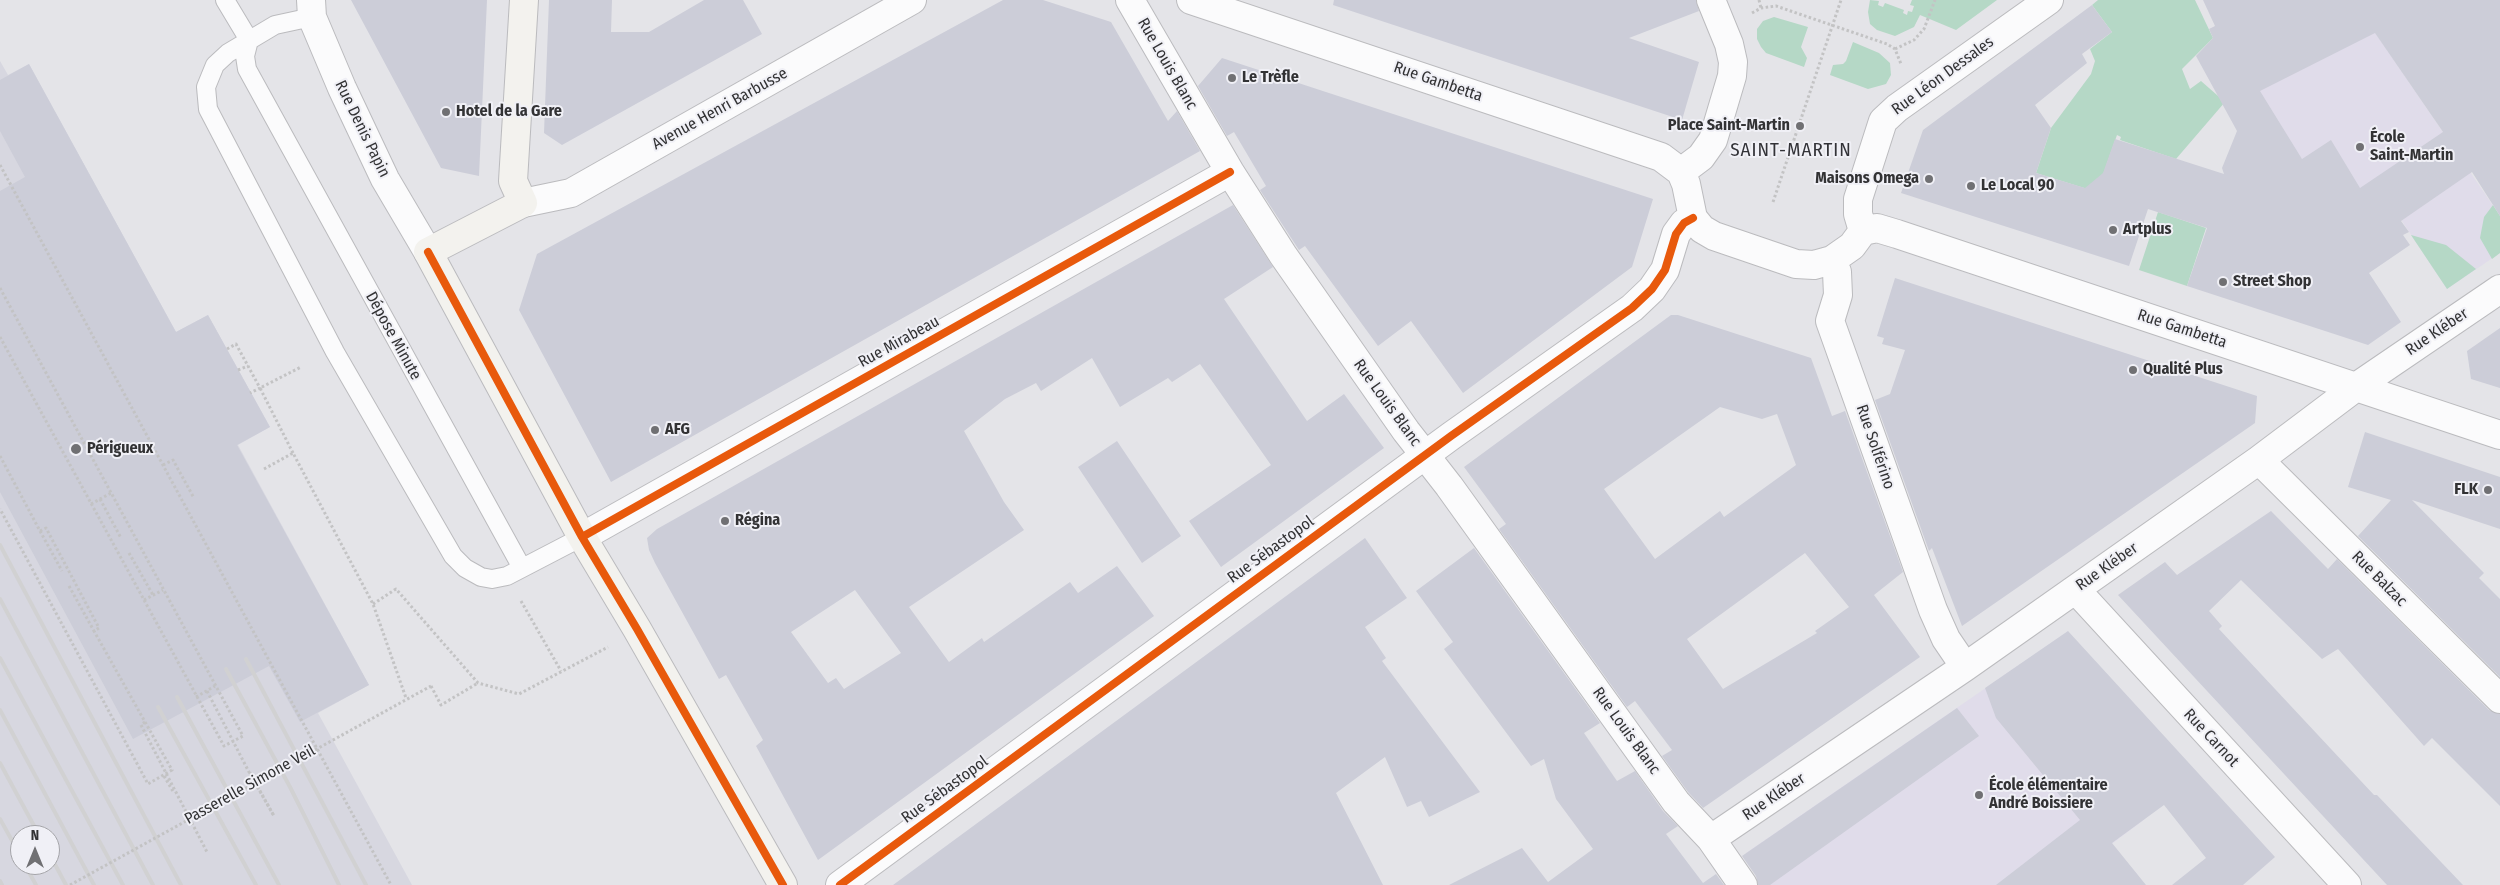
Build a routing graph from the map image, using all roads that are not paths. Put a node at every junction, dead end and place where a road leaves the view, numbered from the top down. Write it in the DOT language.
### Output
graph roads {
  1 [pos="225,0"];
  2 [pos="524,0"];
  3 [pos="912,0"];
  4 [pos="1130,0"];
  5 [pos="1191,0"];
  6 [pos="1711,0"];
  7 [pos="2048,0"];
  8 [pos="312,8"];
  9 [pos="249,40"];
  10 [pos="1230,172"];
  11 [pos="1681,172"];
  12 [pos="523,203"];
  13 [pos="1693,218"];
  14 [pos="1863,231"];
  15 [pos="428,252"];
  16 [pos="1832,260"];
  17 [pos="2500,289"];
  18 [pos="2356,387"];
  19 [pos="2500,435"];
  20 [pos="1425,455"];
  21 [pos="2259,460"];
  22 [pos="582,537"];
  23 [pos="514,572"];
  24 [pos="2076,590"];
  25 [pos="1965,668"];
  26 [pos="2500,699"];
  27 [pos="1711,839"];
  28 [pos="783,885"];
  29 [pos="840,885"];
  30 [pos="1743,885"];
  31 [pos="2347,885"];
  1 -- 9 [label="lane"];
  2 -- 12 [label="street"];
  3 -- 12 [label="street, Avenue Henri Barbusse"];
  4 -- 10 [label="street, Rue Louis Blanc"];
  5 -- 11 [label="street, Rue Gambetta"];
  6 -- 11 [label="street"];
  7 -- 14 [label="street, Rue Léon Dessales"];
  8 -- 9 [label="lane"];
  8 -- 15 [label="street, Rue Denis Papin"];
  9 -- 23 [label="lane, Dépose Minute"];
  9 -- 23 [label="lane"];
  10 -- 20 [label="street, Rue Louis Blanc"];
  10 -- 22 [label="street, Rue Mirabeau"];
  11 -- 13 [label="street"];
  12 -- 15 [label="street"];
  13 -- 16 [label="street"];
  13 -- 20 [label="street, Rue Sébastopol"];
  14 -- 16 [label="street"];
  14 -- 18 [label="street, Rue Gambetta"];
  15 -- 22 [label="street"];
  16 -- 25 [label="street, Rue Solférino"];
  17 -- 18 [label="street, Rue Kléber"];
  18 -- 19 [label="street, Rue Gambetta"];
  18 -- 21 [label="street, Rue Kléber"];
  20 -- 27 [label="street, Rue Louis Blanc"];
  20 -- 29 [label="street, Rue Sébastopol"];
  21 -- 24 [label="street, Rue Kléber"];
  21 -- 26 [label="street, Rue Balzac"];
  22 -- 23 [label="lane"];
  22 -- 28 [label="street"];
  24 -- 25 [label="street, Rue Kléber"];
  24 -- 31 [label="street, Rue Carnot"];
  25 -- 27 [label="street, Rue Kléber"];
  27 -- 30 [label="street, Rue Louis Blanc"];
}
